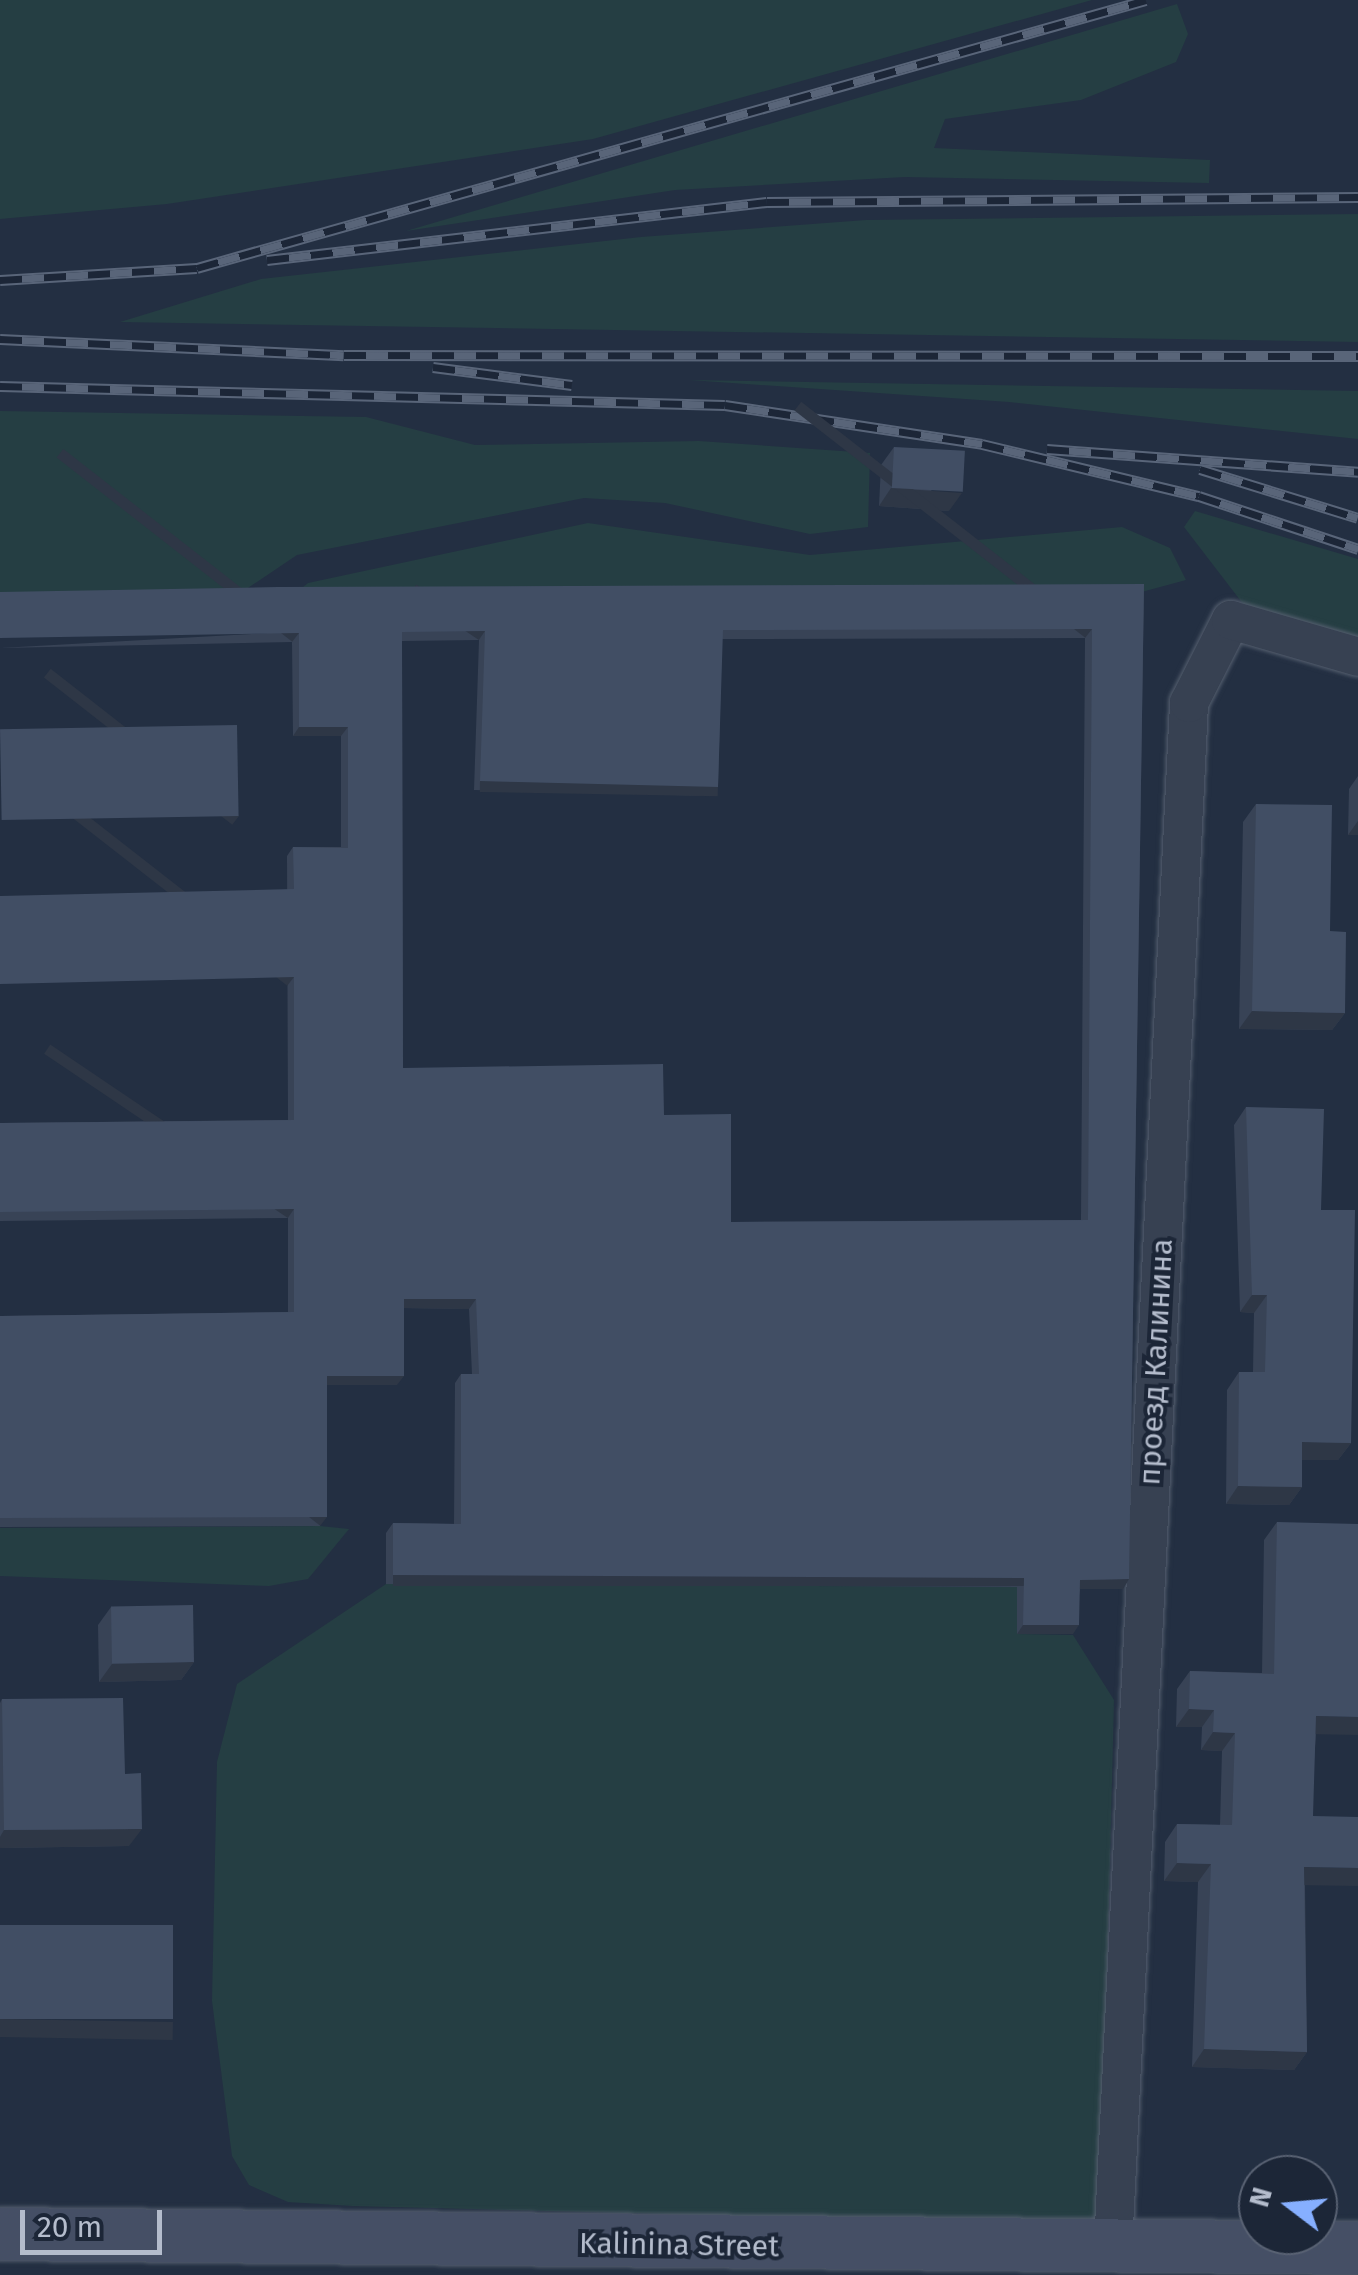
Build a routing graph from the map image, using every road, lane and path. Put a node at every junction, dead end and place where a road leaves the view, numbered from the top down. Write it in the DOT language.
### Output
graph roads {
  1 [pos="1358,656"];
  2 [pos="0,2234"];
  3 [pos="1113,2247"];
  4 [pos="1358,2248"];
  5 [pos="757,2261"];
  1 -- 3 [label="street, проезд Калинина"];
  2 -- 5 [label="street, Kalinina Street"];
  3 -- 4 [label="street, Kalinina Street"];
  3 -- 5 [label="street, Kalinina Street"];
}
